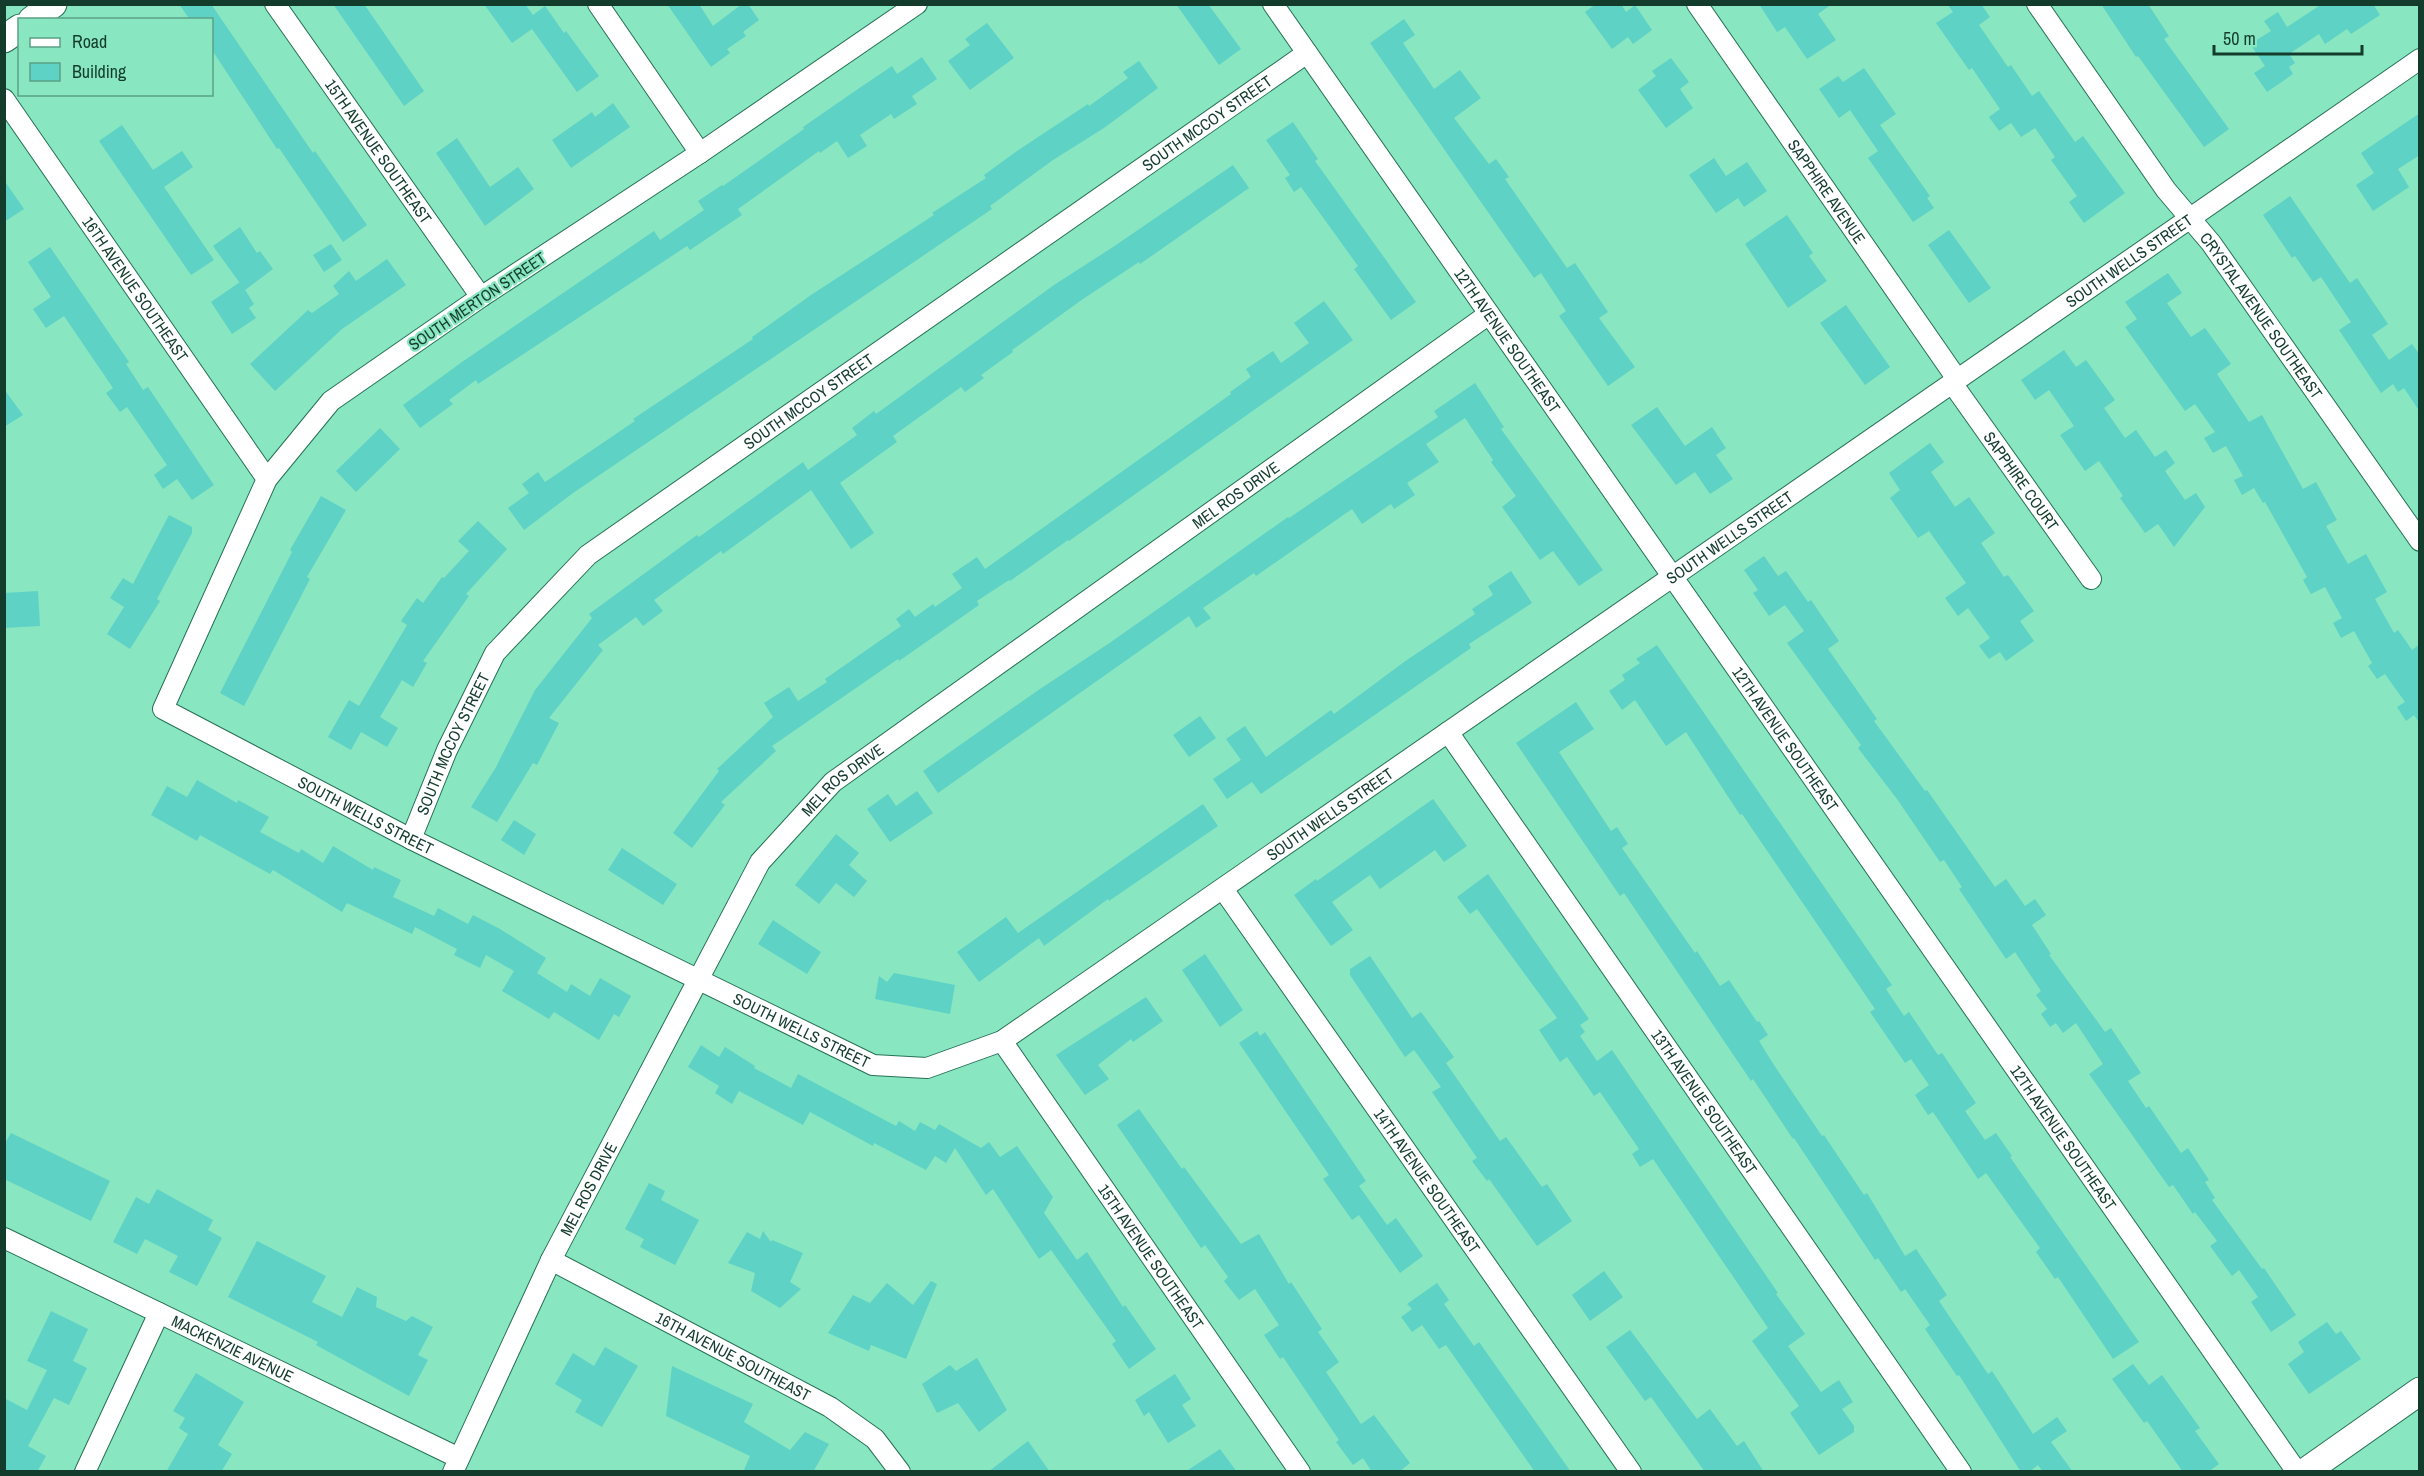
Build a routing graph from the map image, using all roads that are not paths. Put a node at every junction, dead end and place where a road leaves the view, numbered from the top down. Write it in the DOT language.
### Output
graph roads {
  1 [pos="54,4"];
  2 [pos="275,4"];
  3 [pos="598,4"];
  4 [pos="917,4"];
  5 [pos="1273,4"];
  6 [pos="1697,4"];
  7 [pos="2037,4"];
  8 [pos="35,18"];
  9 [pos="18,29"];
  10 [pos="4,39"];
  11 [pos="1307,53"];
  12 [pos="2420,59"];
  13 [pos="4,99"];
  14 [pos="700,153"];
  15 [pos="2191,219"];
  16 [pos="481,297"];
  17 [pos="1489,314"];
  18 [pos="1954,381"];
  19 [pos="267,479"];
  20 [pos="2420,541"];
  21 [pos="1672,576"];
  22 [pos="2091,579"];
  23 [pos="163,709"];
  24 [pos="1448,732"];
  25 [pos="411,839"];
  26 [pos="1223,889"];
  27 [pos="697,981"];
  28 [pos="1002,1041"];
  29 [pos="4,1238"];
  30 [pos="551,1260"];
  31 [pos="159,1313"];
  32 [pos="2420,1391"];
  33 [pos="456,1465"];
  34 [pos="85,1472"];
  35 [pos="900,1472"];
  36 [pos="1300,1472"];
  37 [pos="1631,1472"];
  38 [pos="1961,1472"];
  39 [pos="2297,1472"];
  40 [pos="2305,1472"];
  1 -- 8 [label="street"];
  2 -- 16 [label="street, 15TH AVENUE SOUTHEAST"];
  3 -- 14 [label="street"];
  4 -- 14 [label="street, SOUTH MERTON STREET"];
  5 -- 11 [label="street, 12TH AVENUE SOUTHEAST"];
  6 -- 18 [label="street, SAPPHIRE AVENUE"];
  7 -- 15 [label="street, CRYSTAL AVENUE SOUTHEAST"];
  9 -- 10 [label="street"];
  11 -- 17 [label="street, 12TH AVENUE SOUTHEAST"];
  11 -- 25 [label="street, SOUTH MCCOY STREET"];
  12 -- 15 [label="street, SOUTH WELLS STREET"];
  13 -- 19 [label="street, 16TH AVENUE SOUTHEAST"];
  14 -- 16 [label="street, SOUTH MERTON STREET"];
  15 -- 18 [label="street, SOUTH WELLS STREET"];
  15 -- 20 [label="street, CRYSTAL AVENUE SOUTHEAST"];
  16 -- 19 [label="street, SOUTH MERTON STREET"];
  17 -- 21 [label="street, 12TH AVENUE SOUTHEAST"];
  17 -- 27 [label="street, MEL ROS DRIVE"];
  18 -- 21 [label="street, SOUTH WELLS STREET"];
  18 -- 22 [label="street, SAPPHIRE COURT"];
  19 -- 23 [label="street, SOUTH MERTON STREET"];
  21 -- 24 [label="street, SOUTH WELLS STREET"];
  21 -- 39 [label="street, 12TH AVENUE SOUTHEAST"];
  23 -- 25 [label="street, SOUTH WELLS STREET"];
  24 -- 26 [label="street, SOUTH WELLS STREET"];
  24 -- 38 [label="street, 13TH AVENUE SOUTHEAST"];
  25 -- 27 [label="street, SOUTH WELLS STREET"];
  26 -- 28 [label="street, SOUTH WELLS STREET"];
  26 -- 37 [label="street, 14TH AVENUE SOUTHEAST"];
  27 -- 28 [label="street, SOUTH WELLS STREET"];
  27 -- 30 [label="street, MEL ROS DRIVE"];
  28 -- 36 [label="street, 15TH AVENUE SOUTHEAST"];
  29 -- 31 [label="street, MACKENZIE AVENUE"];
  30 -- 33 [label="street, MEL ROS DRIVE"];
  30 -- 35 [label="street, 16TH AVENUE SOUTHEAST"];
  31 -- 33 [label="street, MACKENZIE AVENUE"];
  31 -- 34 [label="street"];
  32 -- 40 [label="street"];
}
